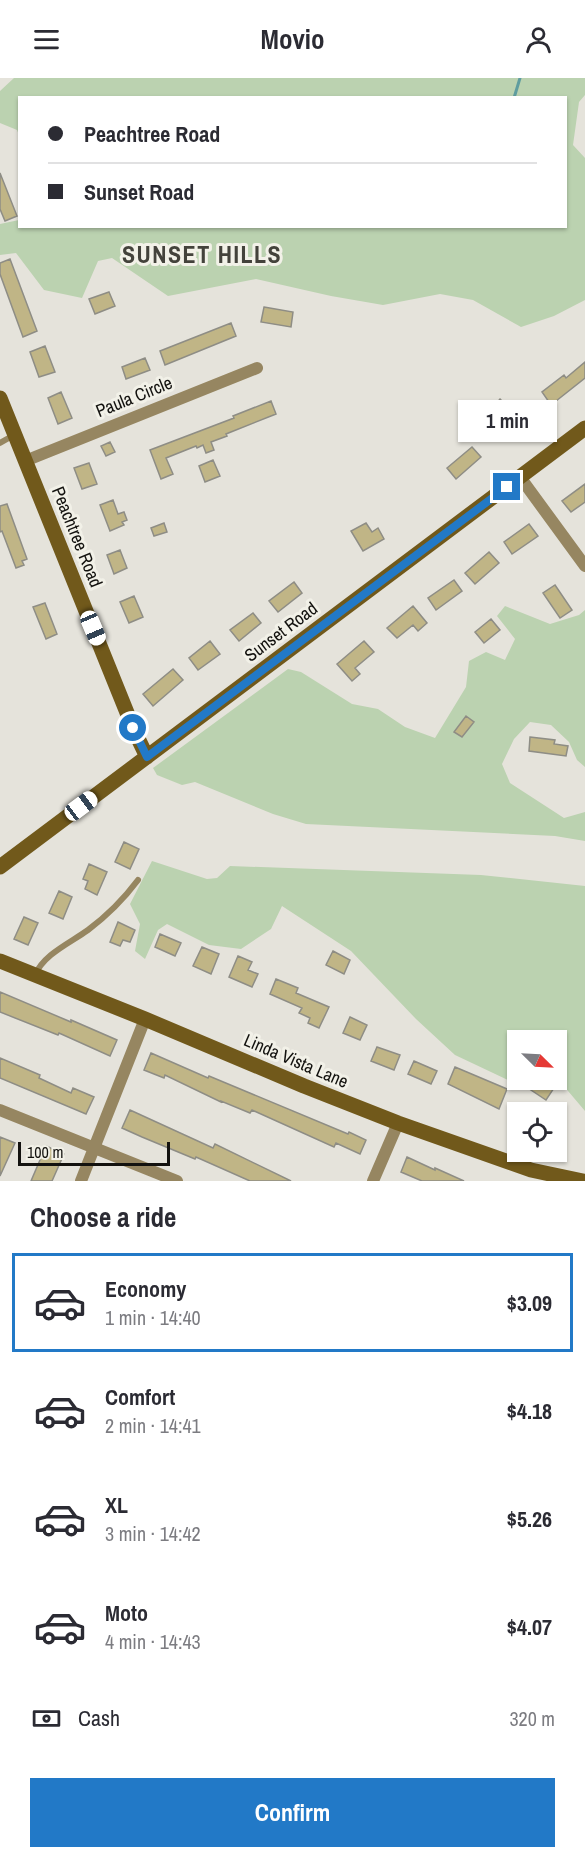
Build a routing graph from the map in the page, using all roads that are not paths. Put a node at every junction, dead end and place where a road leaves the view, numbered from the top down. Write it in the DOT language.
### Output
graph roads {
  1 [pos="257,368"];
  2 [pos="0,398"];
  3 [pos="585,428"];
  4 [pos="15,435"];
  5 [pos="0,442"];
  6 [pos="25,461"];
  7 [pos="520,477"];
  8 [pos="585,566"];
  9 [pos="147,757"];
  10 [pos="0,867"];
  11 [pos="138,880"];
  12 [pos="0,961"];
  13 [pos="34,975"];
  14 [pos="145,1019"];
  15 [pos="0,1110"];
  16 [pos="398,1123"];
  17 [pos="94,1147"];
  18 [pos="530,1175"];
  19 [pos="81,1181"];
  20 [pos="177,1181"];
  21 [pos="373,1181"];
  22 [pos="583,1181"];
  1 -- 6 [label="street, Paula Circle"];
  2 -- 4 [label="street, Peachtree Road"];
  3 -- 7 [label="street, Sunset Road"];
  4 -- 5 [label="lane"];
  4 -- 6 [label="street, Peachtree Road"];
  6 -- 9 [label="street, Peachtree Road"];
  7 -- 8 [label="street"];
  7 -- 9 [label="street, Sunset Road"];
  9 -- 10 [label="street, Sunset Road"];
  11 -- 13 [label="lane"];
  12 -- 13 [label="street, Linda Vista Lane"];
  13 -- 14 [label="street, Linda Vista Lane"];
  14 -- 16 [label="street, Linda Vista Lane"];
  14 -- 17 [label="street"];
  15 -- 17 [label="street"];
  16 -- 18 [label="street, Linda Vista Lane"];
  16 -- 21 [label="street"];
  17 -- 19 [label="street"];
  17 -- 20 [label="street"];
  18 -- 22 [label="street, Linda Vista Lane"];
}
